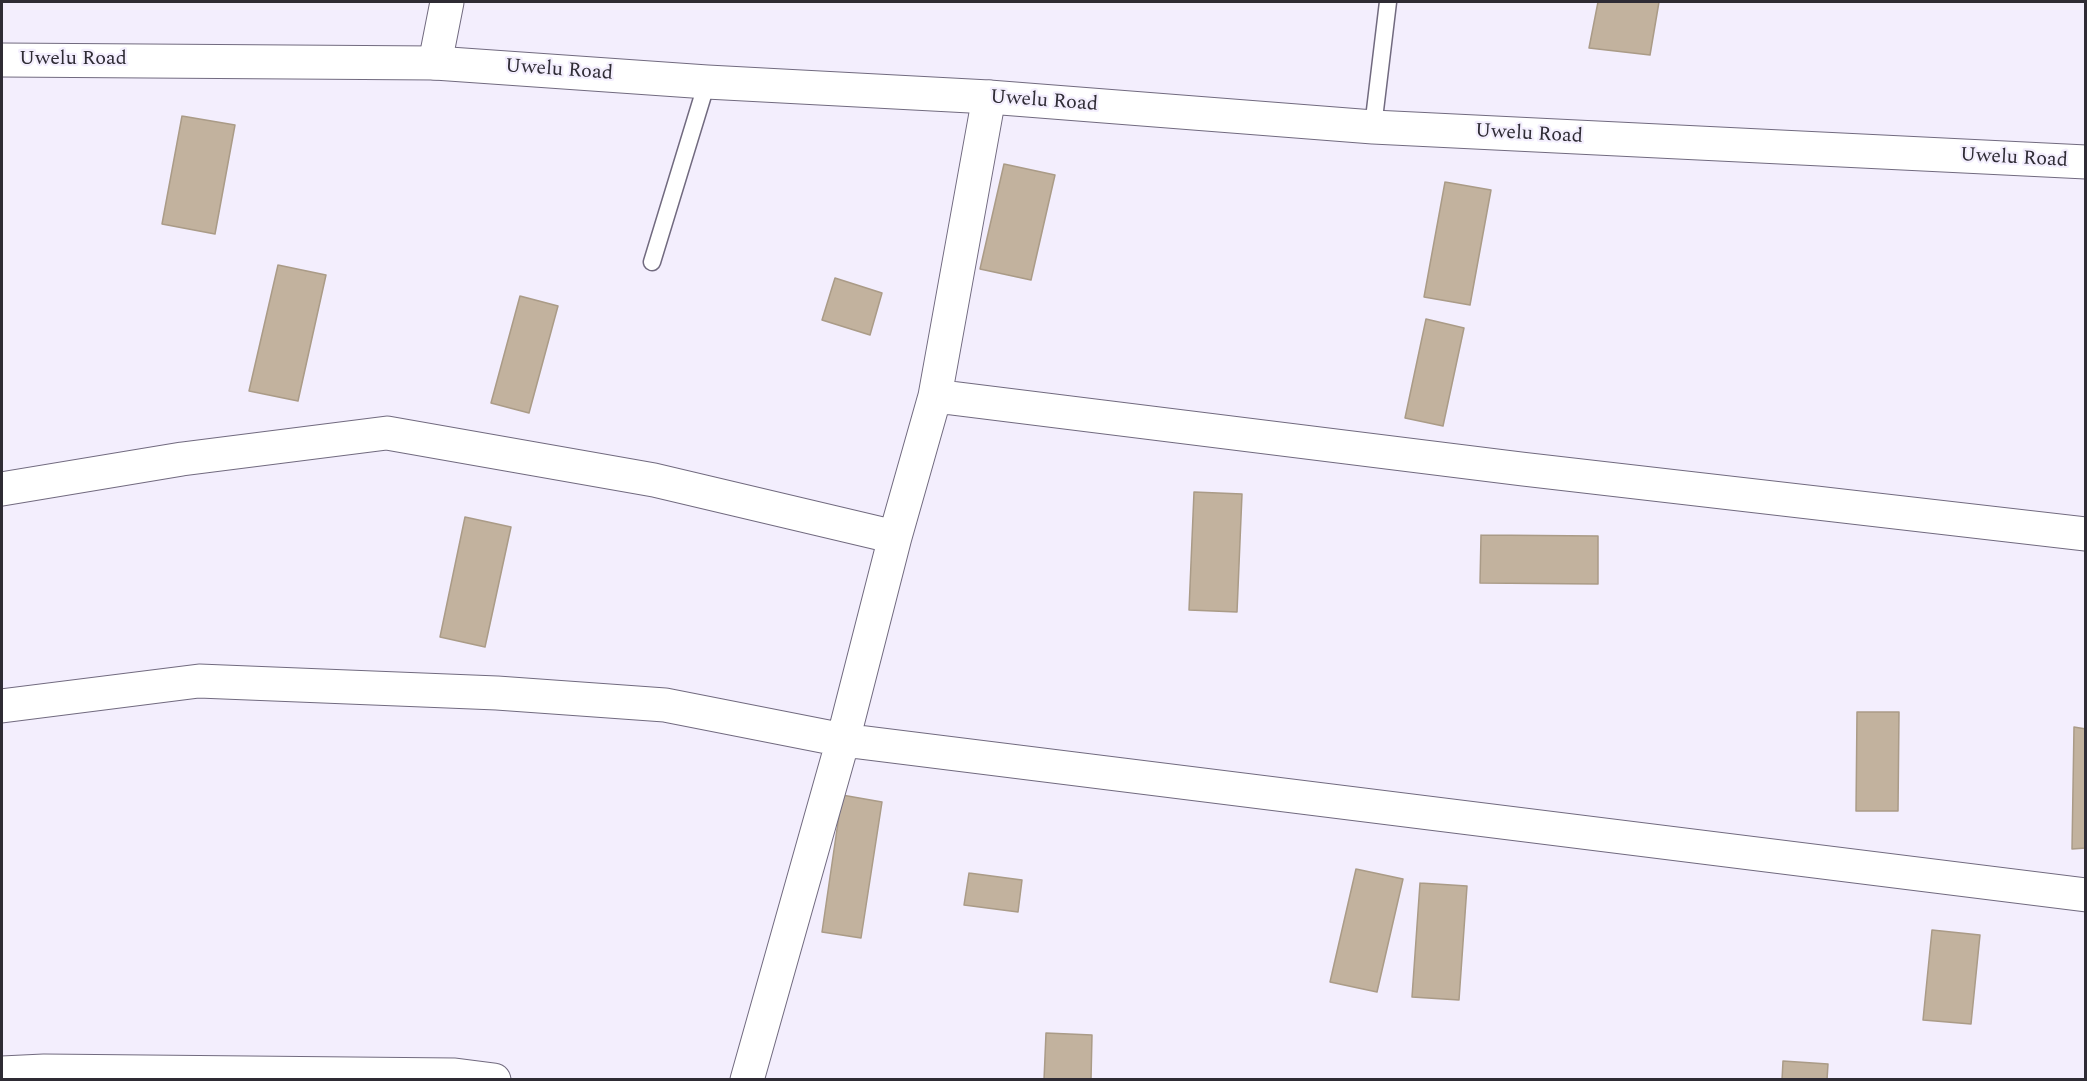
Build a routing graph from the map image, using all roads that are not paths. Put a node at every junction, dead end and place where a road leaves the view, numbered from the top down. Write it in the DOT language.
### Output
graph roads {
  1 [pos="447,2"];
  2 [pos="1389,2"];
  3 [pos="2,60"];
  4 [pos="435,63"];
  5 [pos="707,82"];
  6 [pos="988,97"];
  7 [pos="1373,127"];
  8 [pos="2085,162"];
  9 [pos="652,262"];
  10 [pos="935,396"];
  11 [pos="2,489"];
  12 [pos="2085,534"];
  13 [pos="895,537"];
  14 [pos="2,706"];
  15 [pos="843,740"];
  16 [pos="2085,895"];
  17 [pos="2,1073"];
  18 [pos="494,1080"];
  19 [pos="747,1080"];
  1 -- 4 [label="street"];
  2 -- 7 [label="lane"];
  3 -- 4 [label="street, Uwelu Road"];
  4 -- 5 [label="street, Uwelu Road"];
  5 -- 6 [label="street, Uwelu Road"];
  5 -- 9 [label="lane"];
  6 -- 7 [label="street, Uwelu Road"];
  6 -- 10 [label="street"];
  7 -- 8 [label="street, Uwelu Road"];
  10 -- 12 [label="street"];
  10 -- 13 [label="street"];
  11 -- 13 [label="street"];
  13 -- 15 [label="street"];
  14 -- 15 [label="street"];
  15 -- 16 [label="street"];
  15 -- 19 [label="street"];
  17 -- 18 [label="street"];
}
